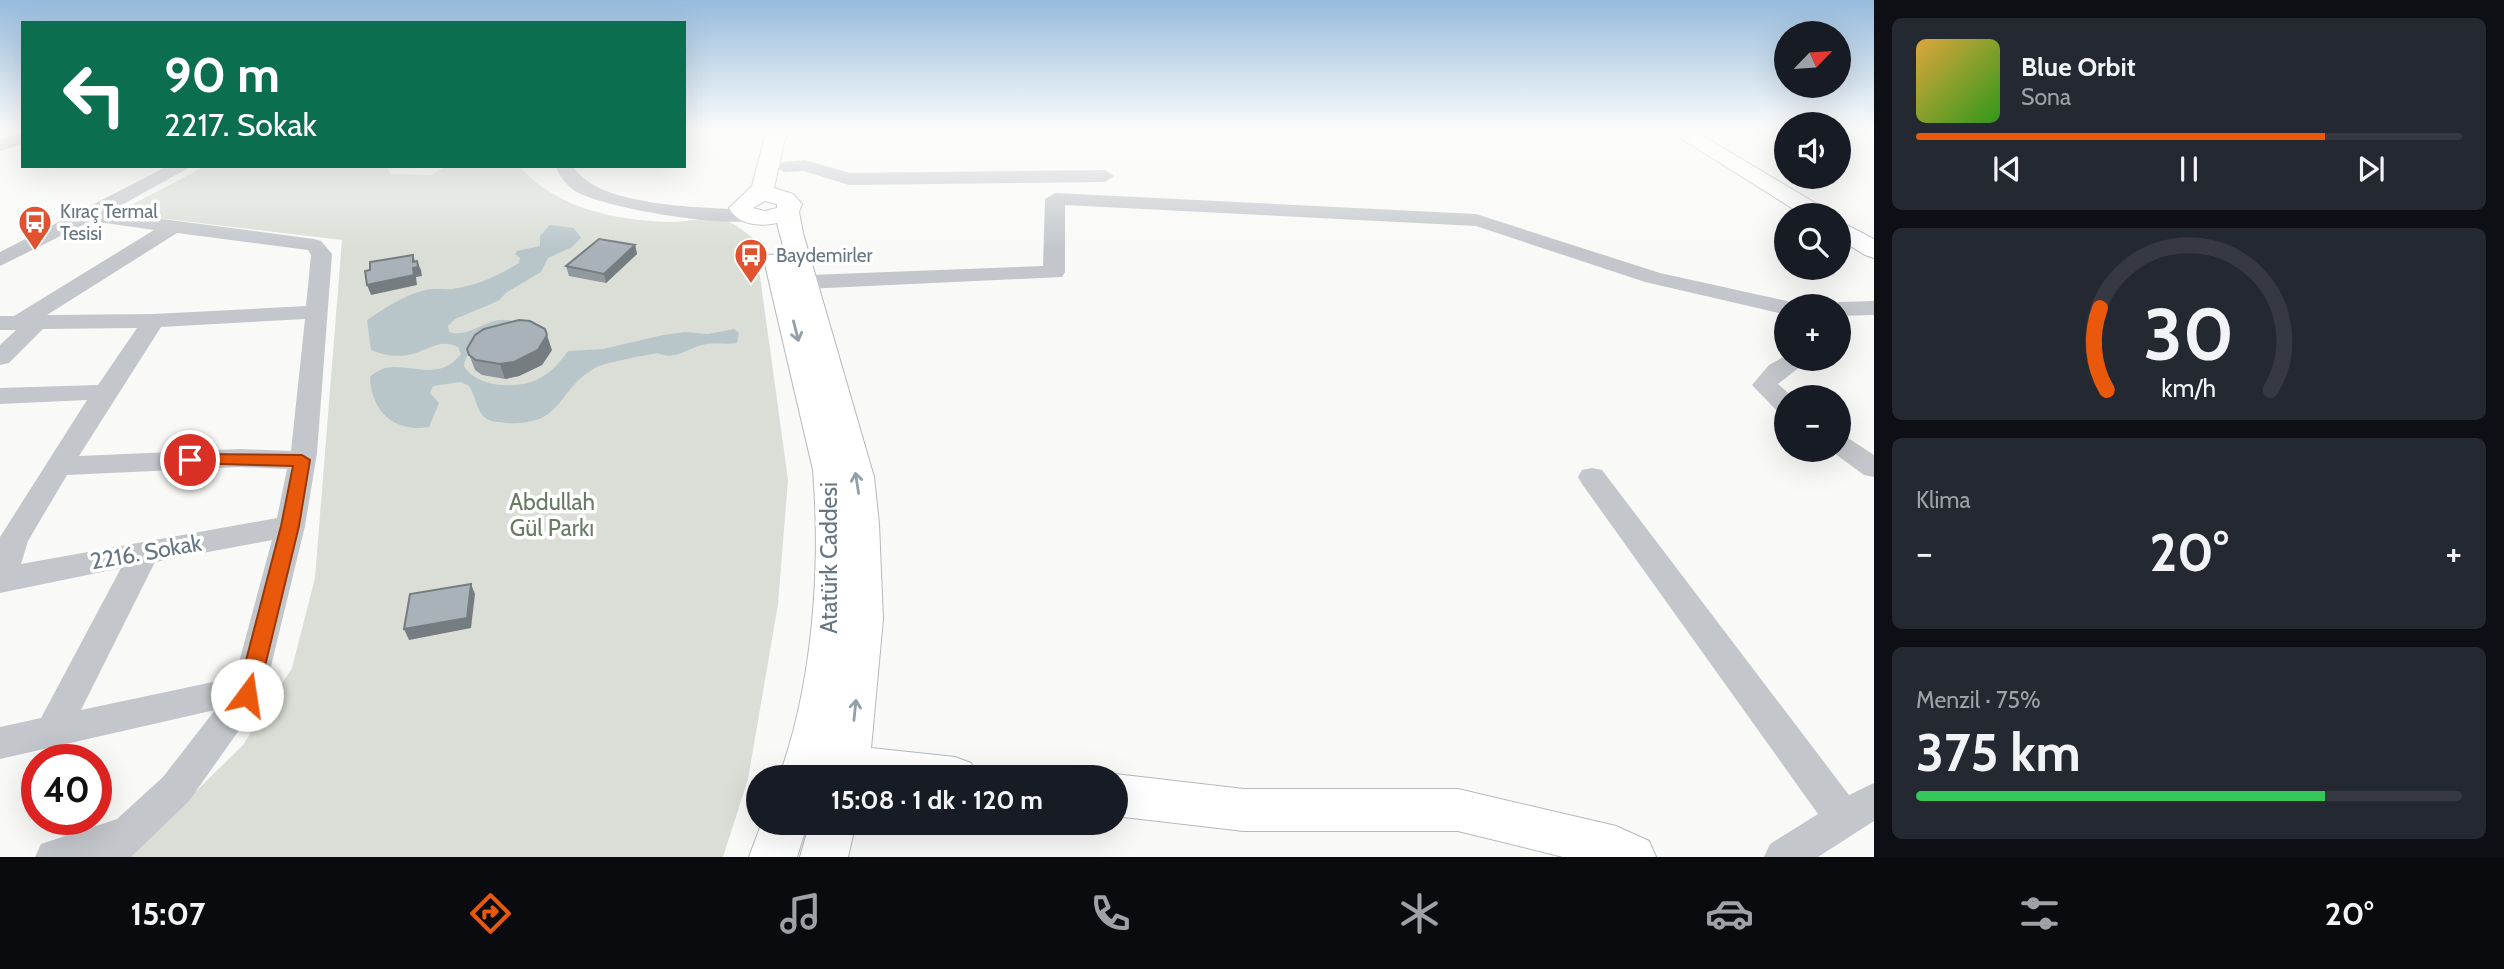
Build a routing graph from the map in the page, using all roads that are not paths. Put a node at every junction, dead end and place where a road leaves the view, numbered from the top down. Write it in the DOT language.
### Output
graph roads {
  1 [pos="177,169"];
  2 [pos="567,169"];
  3 [pos="768,169"];
  4 [pos="783,169"];
  5 [pos="818,169"];
  6 [pos="1743,169"];
  7 [pos="1105,176"];
  8 [pos="1799,203"];
  9 [pos="765,206"];
  10 [pos="88,215"];
  11 [pos="172,227"];
  12 [pos="1851,236"];
  13 [pos="1874,250"];
  14 [pos="0,260"];
  15 [pos="795,283"];
  16 [pos="1774,306"];
  17 [pos="1874,308"];
  18 [pos="1851,309"];
  19 [pos="316,312"];
  20 [pos="154,321"];
  21 [pos="18,323"];
  22 [pos="0,358"];
  23 [pos="1777,371"];
  24 [pos="105,392"];
  25 [pos="1774,393"];
  26 [pos="0,396"];
  27 [pos="1851,452"];
  28 [pos="302,460"];
  29 [pos="61,466"];
  30 [pos="1874,468"];
  31 [pos="1592,477"];
  32 [pos="290,526"];
  33 [pos="7,542"];
  34 [pos="144,553"];
  35 [pos="1,580"];
  36 [pos="247,695"];
  37 [pos="53,730"];
  38 [pos="0,743"];
  39 [pos="827,765"];
  40 [pos="1128,797"];
  41 [pos="1859,809"];
  42 [pos="781,835"];
  43 [pos="830,835"];
  44 [pos="116,845"];
  45 [pos="55,857"];
  46 [pos="773,857"];
  47 [pos="824,857"];
  48 [pos="1632,857"];
  49 [pos="1784,857"];
  1 -- 10 [label="street"];
  2 -- 9 [label="street"];
  3 -- 9 [label="main road"];
  4 -- 9 [label="main road"];
  5 -- 7 [label="street"];
  6 -- 8 [label="main road"];
  9 -- 15 [label="main road"];
  10 -- 11 [label="street"];
  10 -- 14 [label="street"];
  11 -- 19 [label="street"];
  11 -- 21 [label="street"];
  12 -- 13 [label="main road"];
  15 -- 16 [label="street"];
  15 -- 39 [label="main road"];
  17 -- 18 [label="street"];
  19 -- 20 [label="street"];
  19 -- 28 [label="street"];
  20 -- 21 [label="street"];
  20 -- 24 [label="street"];
  21 -- 22 [label="street"];
  23 -- 25 [label="street"];
  24 -- 26 [label="street"];
  24 -- 29 [label="street"];
  27 -- 30 [label="street"];
  28 -- 29 [label="street"];
  28 -- 32 [label="street"];
  29 -- 33 [label="street"];
  31 -- 41 [label="street"];
  32 -- 34 [label="street, 2216. Sokak"];
  32 -- 36 [label="street"];
  33 -- 35 [label="street"];
  34 -- 35 [label="street, 2216. Sokak"];
  34 -- 37 [label="street"];
  36 -- 37 [label="street"];
  36 -- 44 [label="street"];
  37 -- 38 [label="street"];
  40 -- 48 [label="main road"];
  41 -- 49 [label="street"];
  42 -- 46 [label="main road"];
  43 -- 47 [label="main road"];
  44 -- 45 [label="street"];
}
